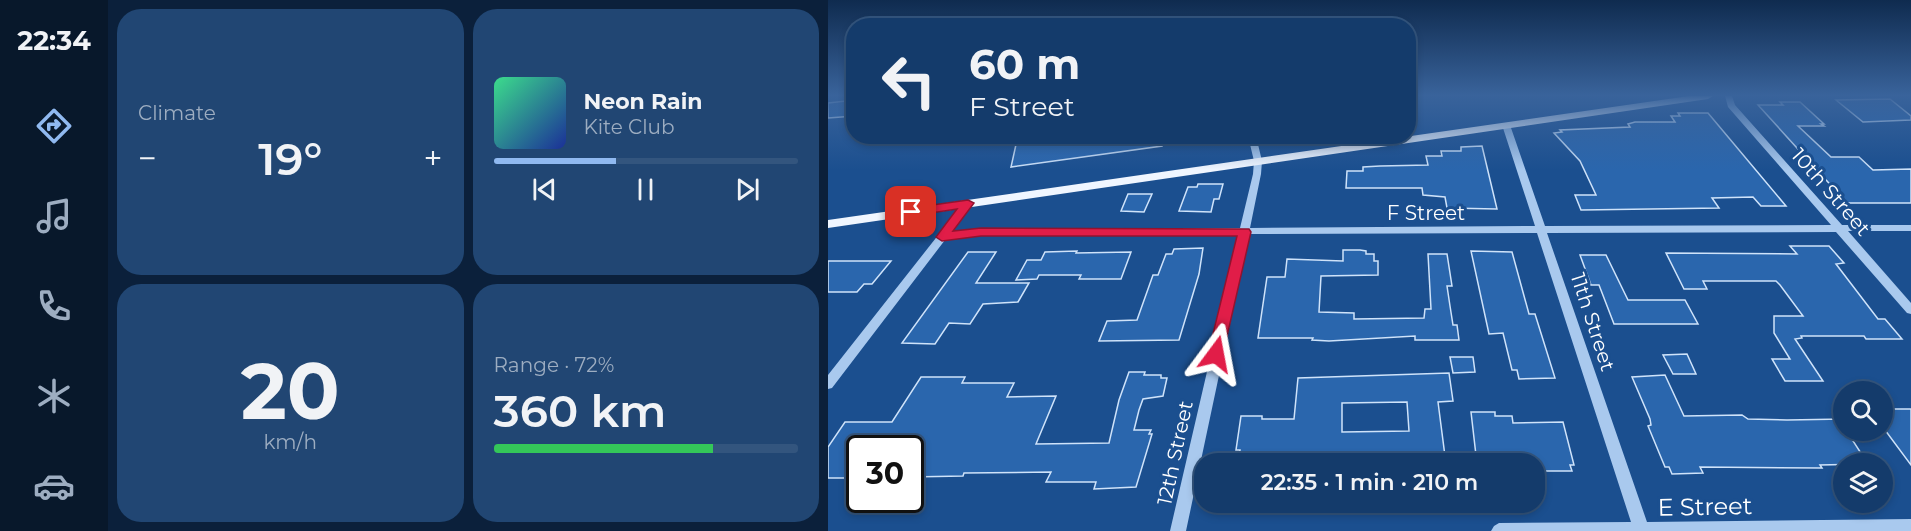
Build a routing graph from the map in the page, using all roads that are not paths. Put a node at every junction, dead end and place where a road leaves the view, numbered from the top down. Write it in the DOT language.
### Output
graph roads {
  1 [pos="1535,121"];
  2 [pos="1745,121"];
  3 [pos="1506,125"];
  4 [pos="1416,138"];
  5 [pos="1254,144"];
  6 [pos="1375,144"];
  7 [pos="1258,161"];
  8 [pos="968,203"];
  9 [pos="828,224"];
  10 [pos="1911,228"];
  11 [pos="1840,229"];
  12 [pos="1543,230"];
  13 [pos="1245,232"];
  14 [pos="942,237"];
  15 [pos="1911,310"];
  16 [pos="828,384"];
  17 [pos="1911,527"];
  18 [pos="1642,530"];
  19 [pos="1178,531"];
  20 [pos="1499,531"];
  1 -- 3 [label="main road"];
  2 -- 11 [label="street, 10th Street"];
  3 -- 4 [label="main road"];
  3 -- 12 [label="street, 11th Street"];
  5 -- 7 [label="street, 12th Street"];
  6 -- 7 [label="main road"];
  7 -- 8 [label="main road"];
  7 -- 13 [label="street, 12th Street"];
  8 -- 9 [label="main road"];
  8 -- 14 [label="street"];
  10 -- 11 [label="street, F Street"];
  11 -- 12 [label="street, F Street"];
  11 -- 15 [label="street, 10th Street"];
  12 -- 13 [label="street, F Street"];
  12 -- 18 [label="street, 11th Street"];
  13 -- 14 [label="street, F Street"];
  13 -- 19 [label="street, 12th Street"];
  14 -- 16 [label="street"];
  17 -- 18 [label="street, E Street"];
  18 -- 20 [label="street, E Street"];
}
